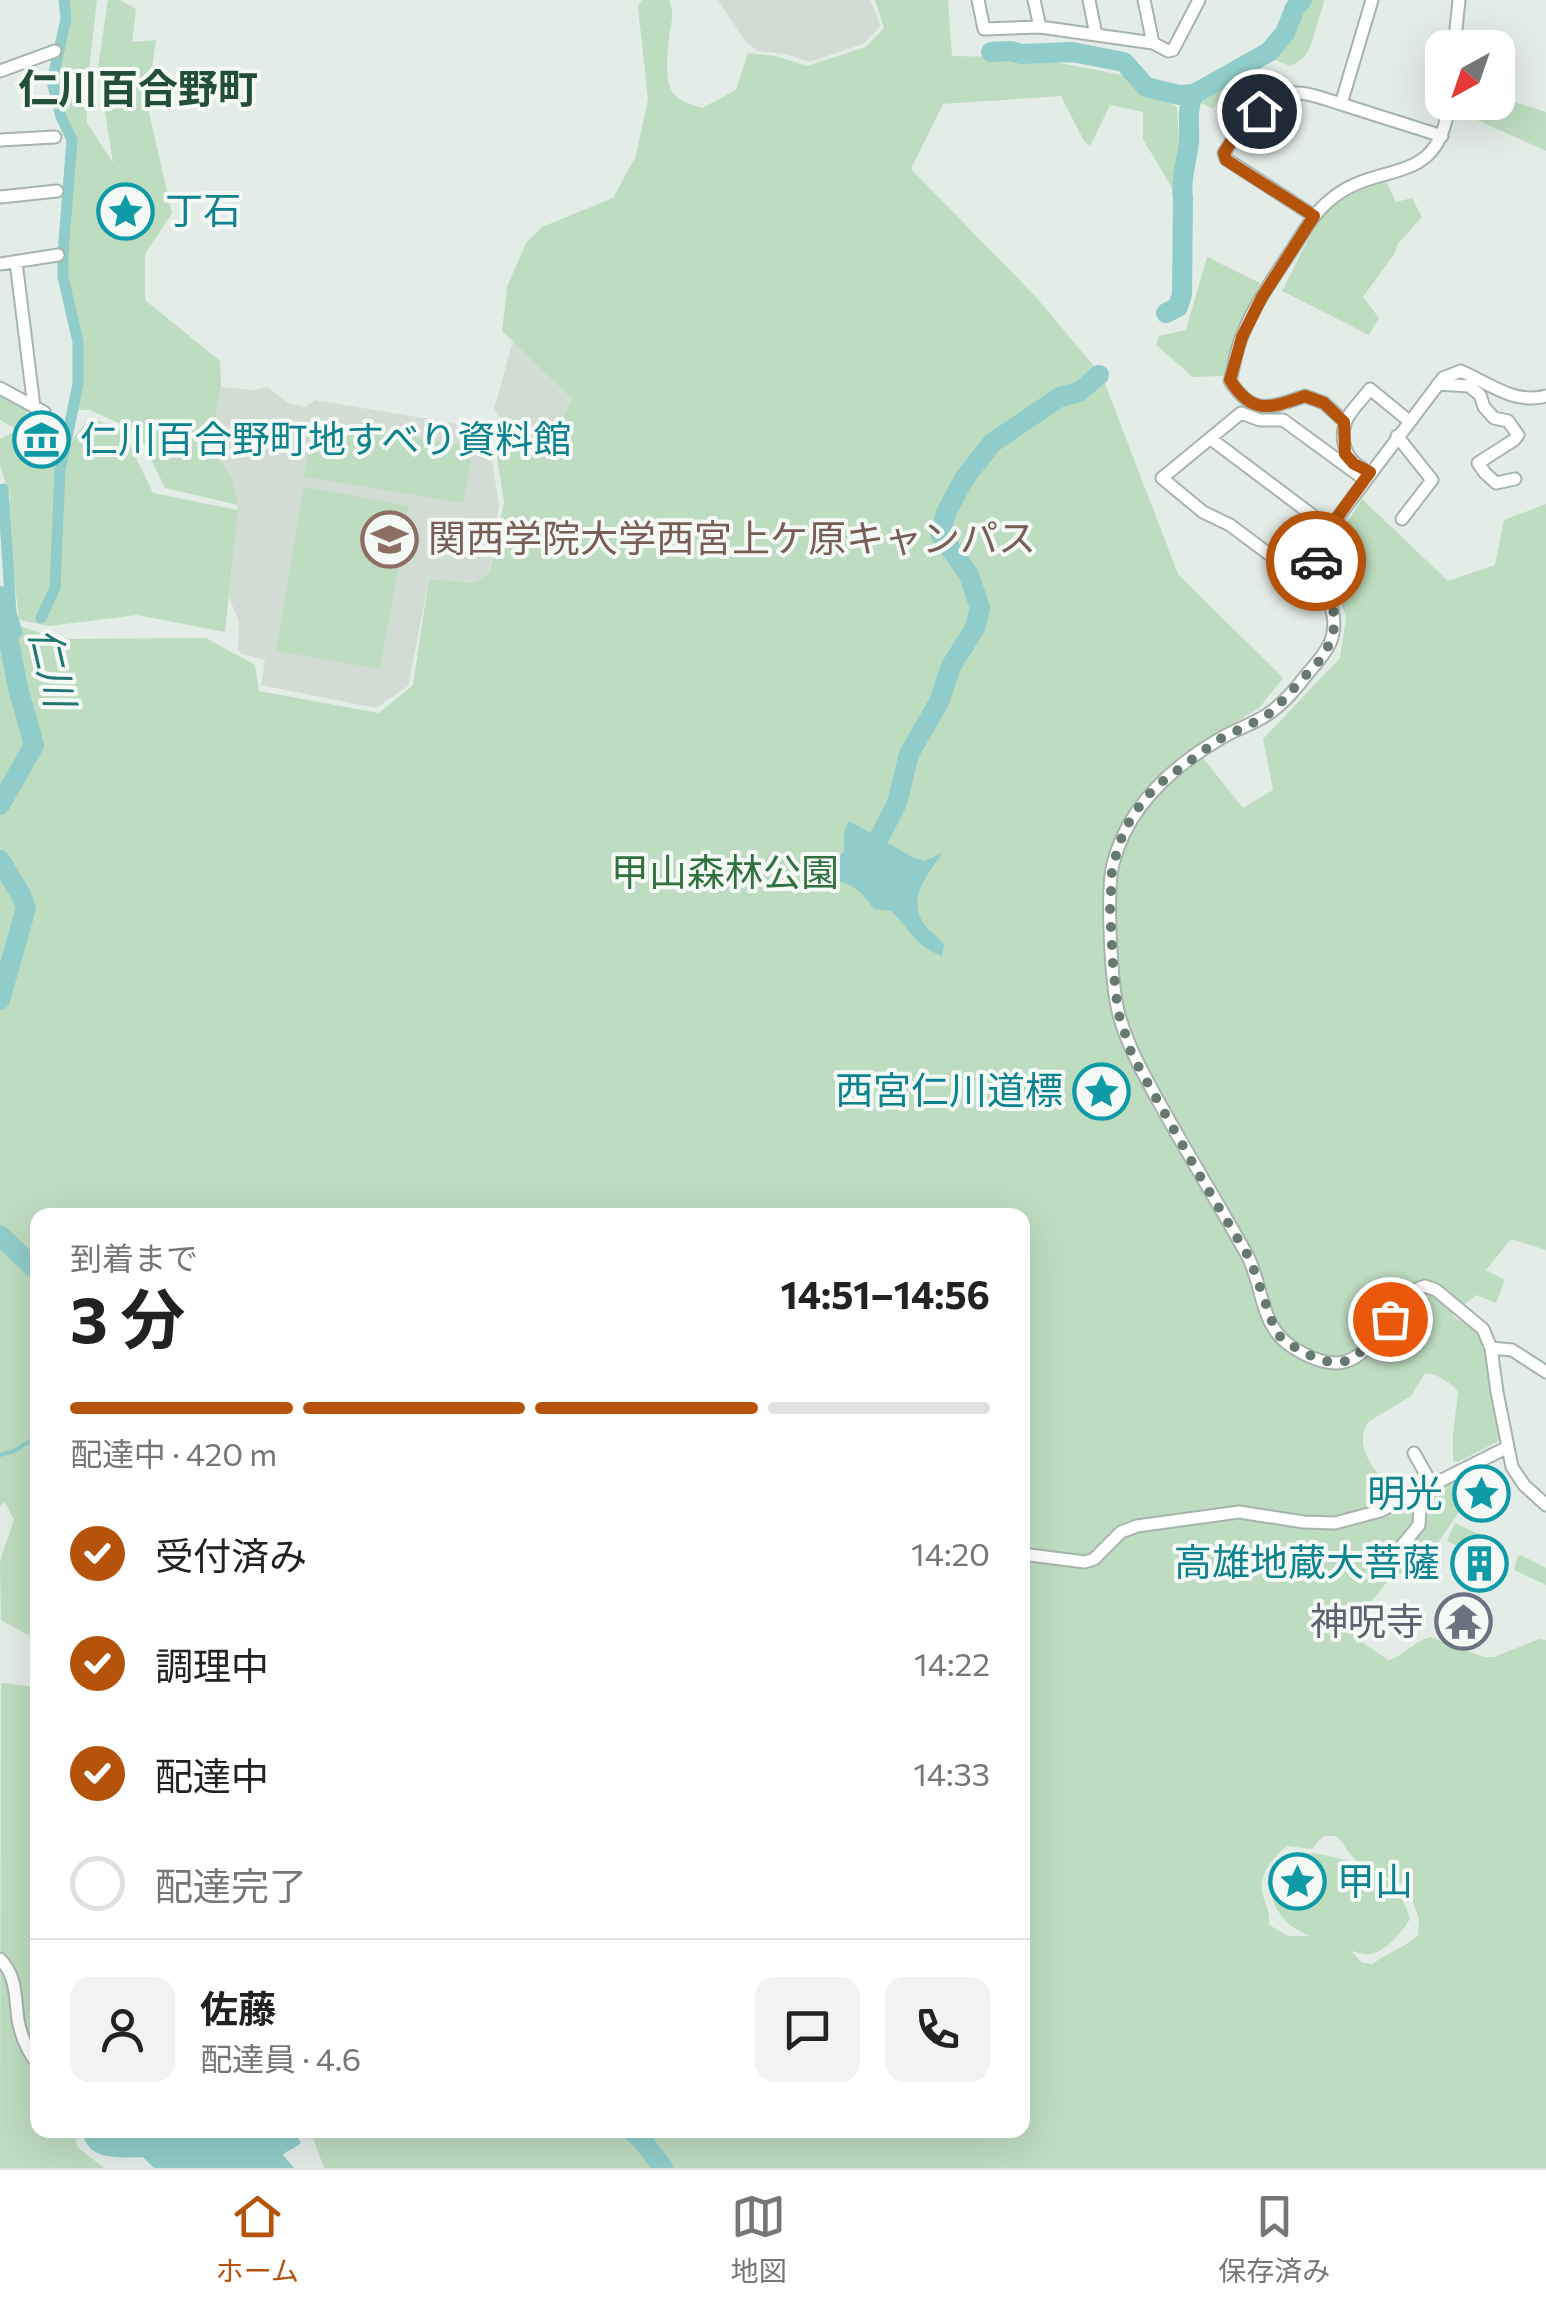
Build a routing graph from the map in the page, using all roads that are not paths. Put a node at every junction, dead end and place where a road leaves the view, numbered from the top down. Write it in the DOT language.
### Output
graph roads {
  1 [pos="978,0"];
  2 [pos="1034,0"];
  3 [pos="1089,0"];
  4 [pos="1144,0"];
  5 [pos="1199,0"];
  6 [pos="1372,0"];
  7 [pos="1459,0"];
  8 [pos="1040,27"];
  9 [pos="1456,30"];
  10 [pos="1096,35"];
  11 [pos="1153,43"];
  12 [pos="55,51"];
  13 [pos="0,71"];
  14 [pos="1340,104"];
  15 [pos="1447,120"];
  16 [pos="1442,136"];
  17 [pos="55,137"];
  18 [pos="0,140"];
  19 [pos="57,191"];
  20 [pos="0,197"];
  21 [pos="1314,216"];
  22 [pos="58,254"];
  23 [pos="16,262"];
  24 [pos="0,264"];
  25 [pos="1438,384"];
  26 [pos="0,388"];
  27 [pos="1546,396"];
  28 [pos="1410,421"];
  29 [pos="1344,422"];
  30 [pos="1398,436"];
  31 [pos="1211,440"];
  32 [pos="1367,475"];
  33 [pos="1515,479"];
  34 [pos="1402,519"];
  35 [pos="1328,527"];
  36 [pos="1319,577"];
  37 [pos="1490,1348"];
  38 [pos="1546,1372"];
  39 [pos="1508,1446"];
  40 [pos="1414,1453"];
  41 [pos="1426,1488"];
  42 [pos="1546,1505"];
  43 [pos="1030,1555"];
  44 [pos="1392,1558"];
  45 [pos="0,1959"];
  46 [pos="30,2051"];
  1 -- 8 [label="street"];
  2 -- 8 [label="street"];
  3 -- 10 [label="street"];
  4 -- 11 [label="street"];
  5 -- 11 [label="street"];
  6 -- 14 [label="street"];
  7 -- 9 [label="street"];
  8 -- 10 [label="street"];
  10 -- 11 [label="street"];
  12 -- 13 [label="street"];
  14 -- 16 [label="street"];
  14 -- 21 [label="street"];
  15 -- 16 [label="street"];
  16 -- 21 [label="street"];
  17 -- 18 [label="street"];
  19 -- 20 [label="street"];
  21 -- 29 [label="street"];
  22 -- 23 [label="street"];
  23 -- 24 [label="street"];
  23 -- 26 [label="street"];
  25 -- 27 [label="street"];
  25 -- 28 [label="street"];
  25 -- 33 [label="street"];
  28 -- 29 [label="street"];
  28 -- 30 [label="street"];
  29 -- 32 [label="street"];
  30 -- 32 [label="street"];
  30 -- 34 [label="street"];
  31 -- 32 [label="street"];
  31 -- 35 [label="street"];
  31 -- 36 [label="street"];
  32 -- 35 [label="street"];
  35 -- 36 [label="street"];
  36 -- 37 [label="street"];
  37 -- 38 [label="street"];
  37 -- 39 [label="street"];
  39 -- 41 [label="street"];
  39 -- 42 [label="street"];
  40 -- 41 [label="street"];
  41 -- 43 [label="street"];
  41 -- 44 [label="street"];
  45 -- 46 [label="street"];
}
